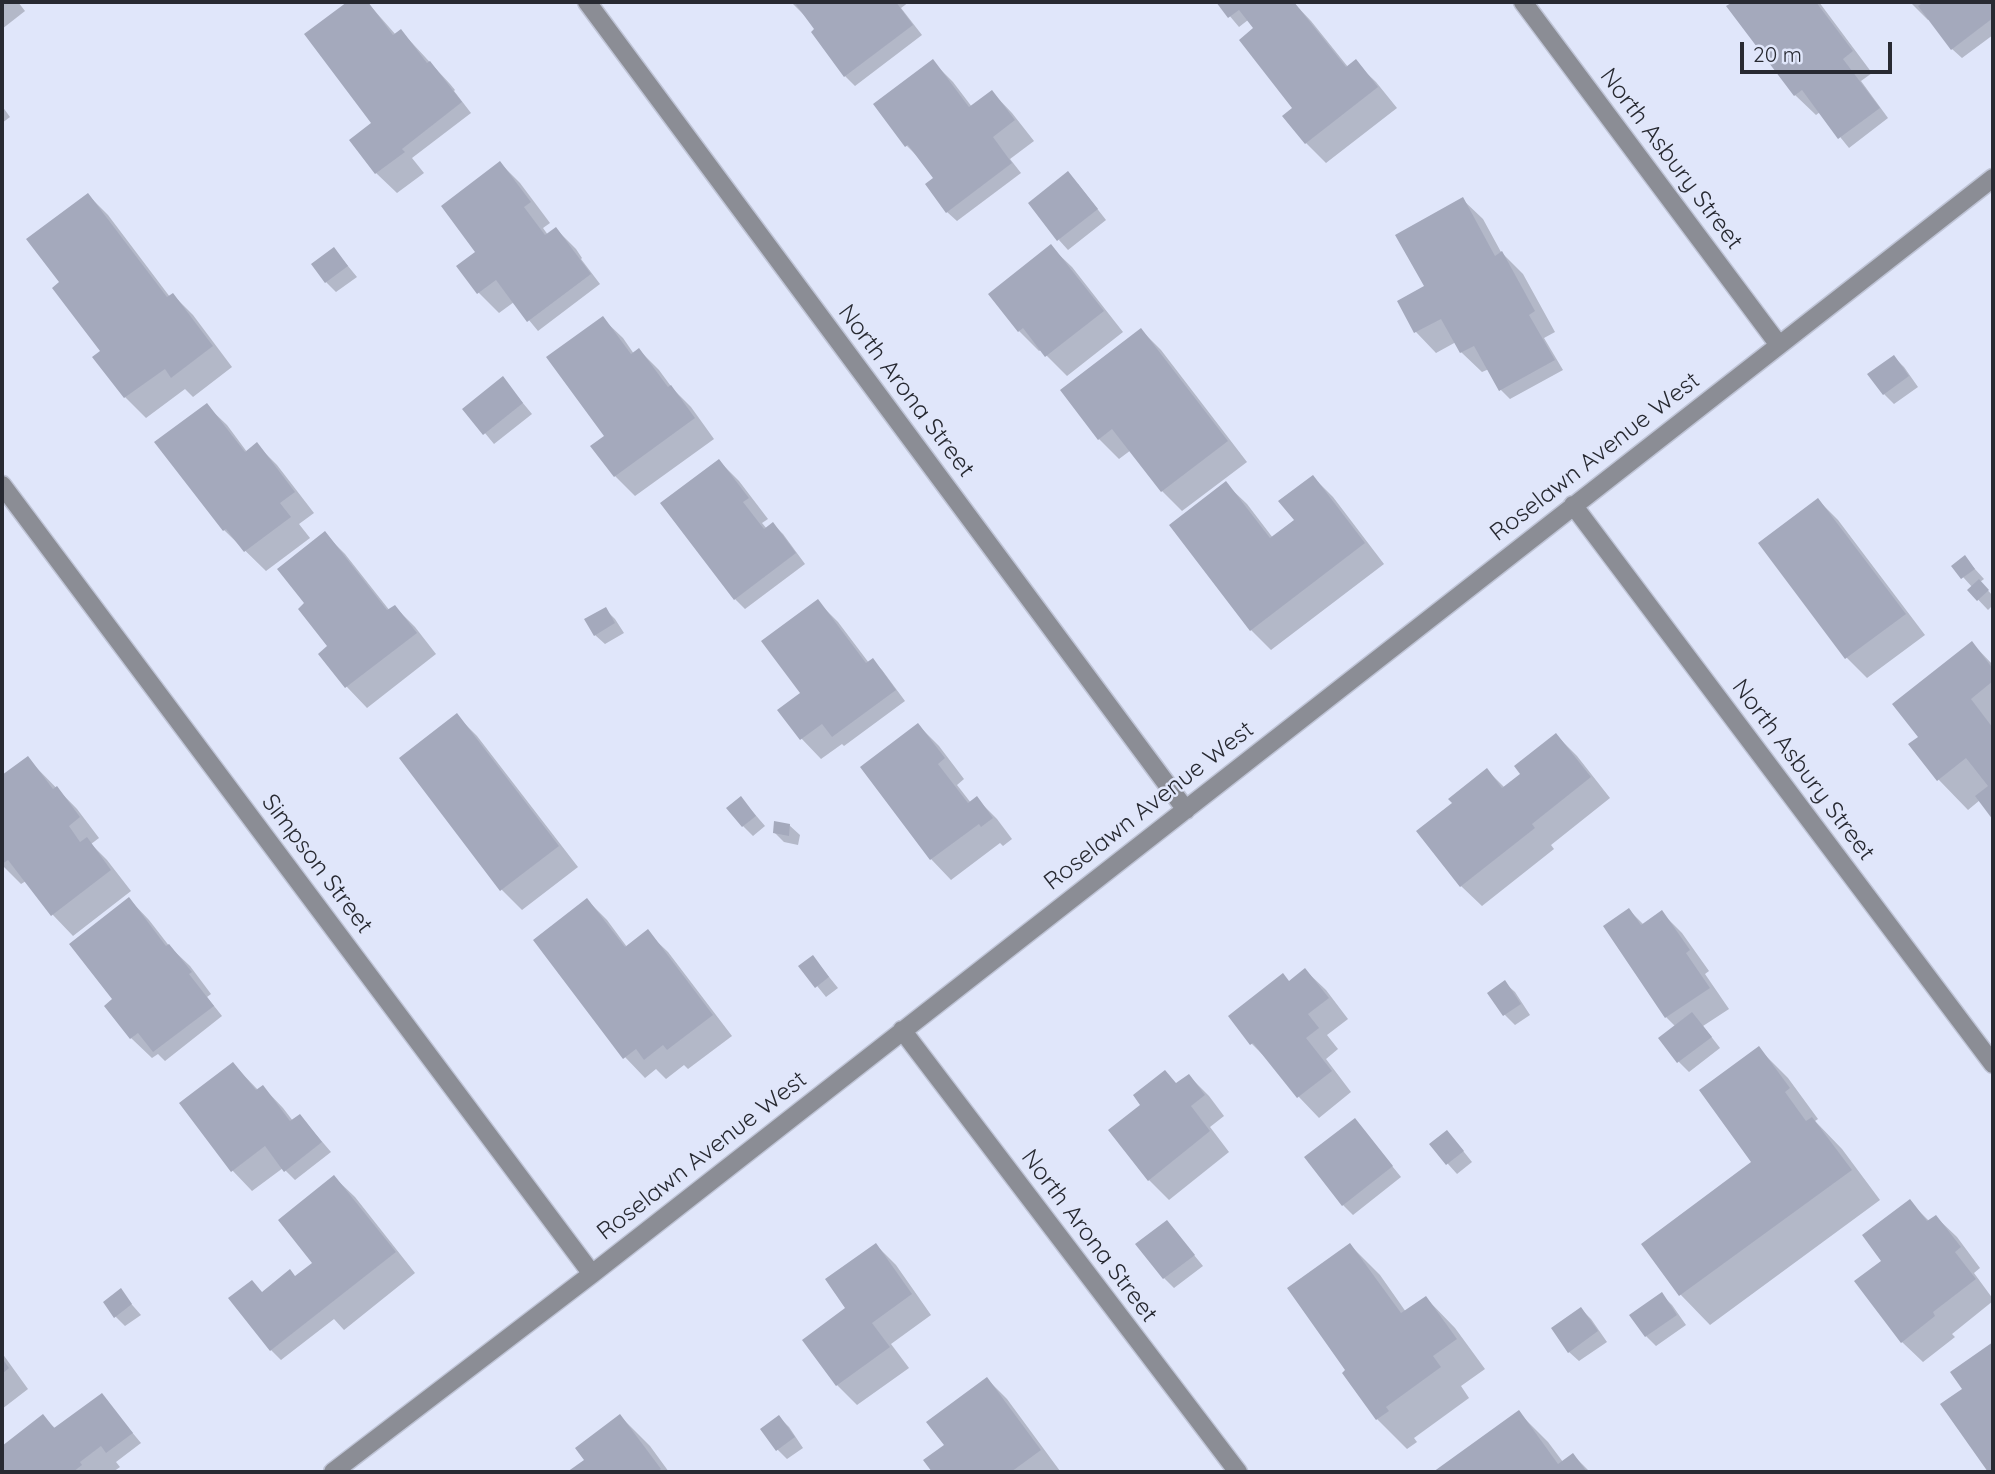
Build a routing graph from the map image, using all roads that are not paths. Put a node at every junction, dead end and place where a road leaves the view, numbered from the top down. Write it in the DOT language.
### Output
graph roads {
  1 [pos="587,2"];
  2 [pos="1523,2"];
  3 [pos="1993,178"];
  4 [pos="1780,345"];
  5 [pos="2,485"];
  6 [pos="1573,505"];
  7 [pos="1185,810"];
  8 [pos="902,1030"];
  9 [pos="1993,1064"];
  10 [pos="592,1274"];
  11 [pos="333,1472"];
  12 [pos="1238,1472"];
  1 -- 7 [label="street, North Arona Street"];
  2 -- 4 [label="street, North Asbury Street"];
  3 -- 4 [label="street, Roselawn Avenue West"];
  4 -- 6 [label="street, Roselawn Avenue West"];
  5 -- 10 [label="street, Simpson Street"];
  6 -- 7 [label="street, Roselawn Avenue West"];
  6 -- 9 [label="street, North Asbury Street"];
  7 -- 8 [label="street, Roselawn Avenue West"];
  8 -- 10 [label="street, Roselawn Avenue West"];
  8 -- 12 [label="street, North Arona Street"];
  10 -- 11 [label="street, Roselawn Avenue West"];
}
